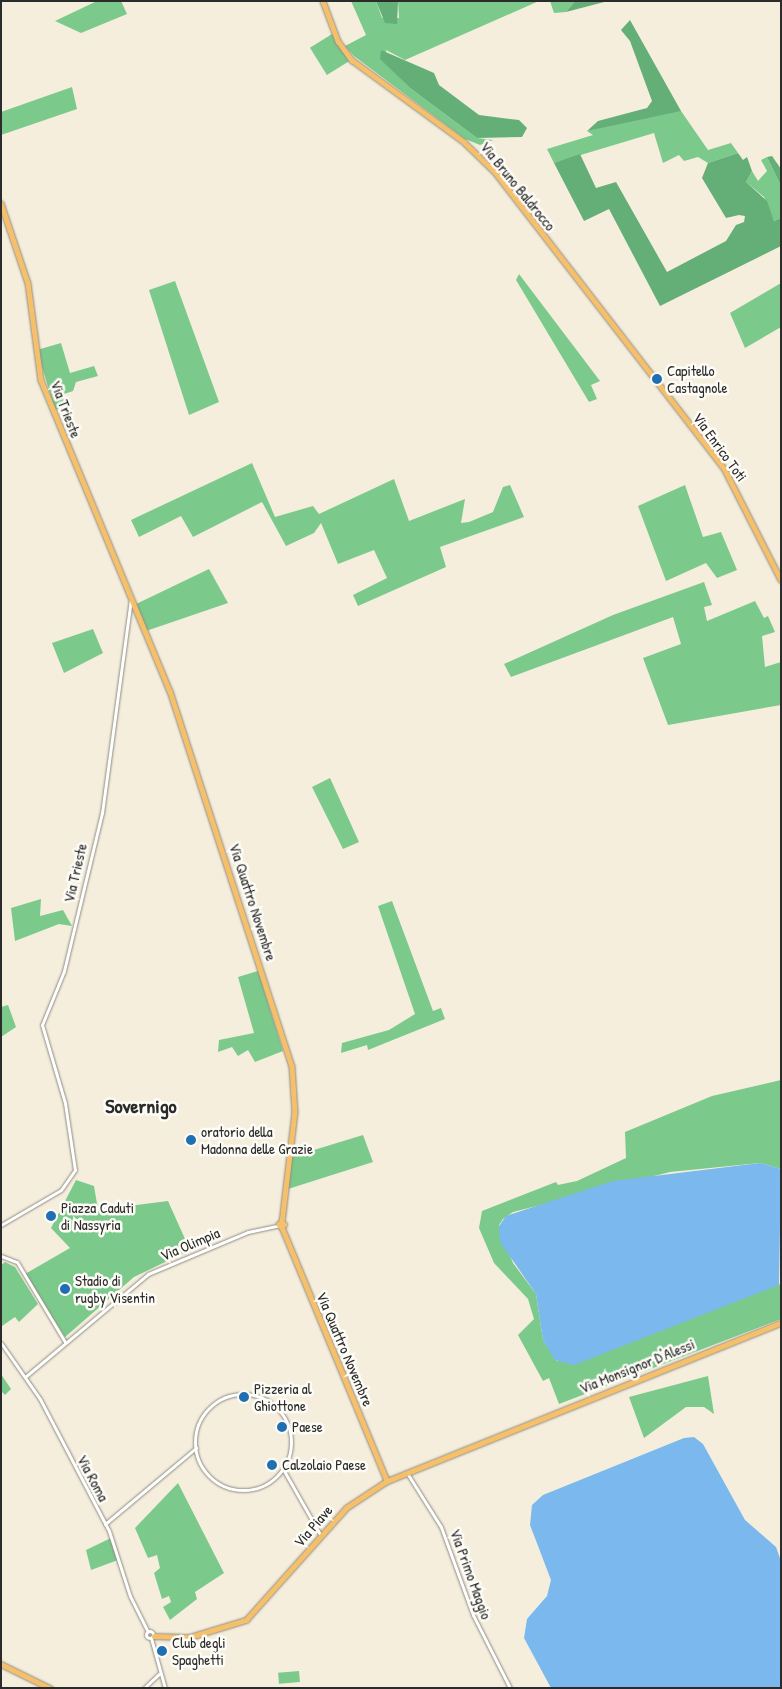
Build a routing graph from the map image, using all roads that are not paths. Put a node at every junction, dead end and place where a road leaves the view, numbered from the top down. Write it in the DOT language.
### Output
graph roads {
  1 [pos="323,1"];
  2 [pos="1,203"];
  3 [pos="641,362"];
  4 [pos="781,580"];
  5 [pos="131,599"];
  6 [pos="134,607"];
  7 [pos="127,616"];
  8 [pos="1,1225"];
  9 [pos="281,1225"];
  10 [pos="1,1256"];
  11 [pos="781,1323"];
  12 [pos="65,1342"];
  13 [pos="1,1343"];
  14 [pos="25,1377"];
  15 [pos="503,1434"];
  16 [pos="196,1448"];
  17 [pos="283,1469"];
  18 [pos="406,1472"];
  19 [pos="387,1481"];
  20 [pos="105,1524"];
  21 [pos="321,1536"];
  22 [pos="152,1637"];
  23 [pos="1,1664"];
  24 [pos="158,1674"];
  25 [pos="49,1688"];
  26 [pos="144,1688"];
  27 [pos="165,1688"];
  28 [pos="510,1688"];
  1 -- 3 [label="main road, Via Bruno Baldrocco"];
  2 -- 5 [label="main road, Via Trieste"];
  3 -- 4 [label="main road, Via Enrico Toti"];
  5 -- 6 [label="main road, Via Quattro Novembre"];
  5 -- 7 [label="street, Via Trieste"];
  6 -- 7 [label="street"];
  6 -- 9 [label="main road, Via Quattro Novembre"];
  7 -- 8 [label="street, Via Trieste"];
  9 -- 12 [label="street, Via Olimpia"];
  9 -- 19 [label="main road, Via Quattro Novembre"];
  10 -- 12 [label="street"];
  11 -- 15 [label="main road, Via Monsignor D'Alessi"];
  12 -- 14 [label="street, Via Olimpia"];
  13 -- 14 [label="street, Via Roma"];
  14 -- 20 [label="street, Via Roma"];
  15 -- 18 [label="main road, Via Piave"];
  16 -- 17 [label="street"];
  16 -- 17 [label="street"];
  16 -- 20 [label="street"];
  17 -- 21 [label="street"];
  18 -- 19 [label="main road, Via Piave"];
  18 -- 28 [label="street, Via Primo Maggio"];
  19 -- 21 [label="main road, Via Piave"];
  20 -- 22 [label="street, Via Roma"];
  21 -- 22 [label="main road, Via Piave"];
  22 -- 24 [label="street"];
  23 -- 25 [label="main road"];
  24 -- 26 [label="street"];
  24 -- 27 [label="street"];
}
